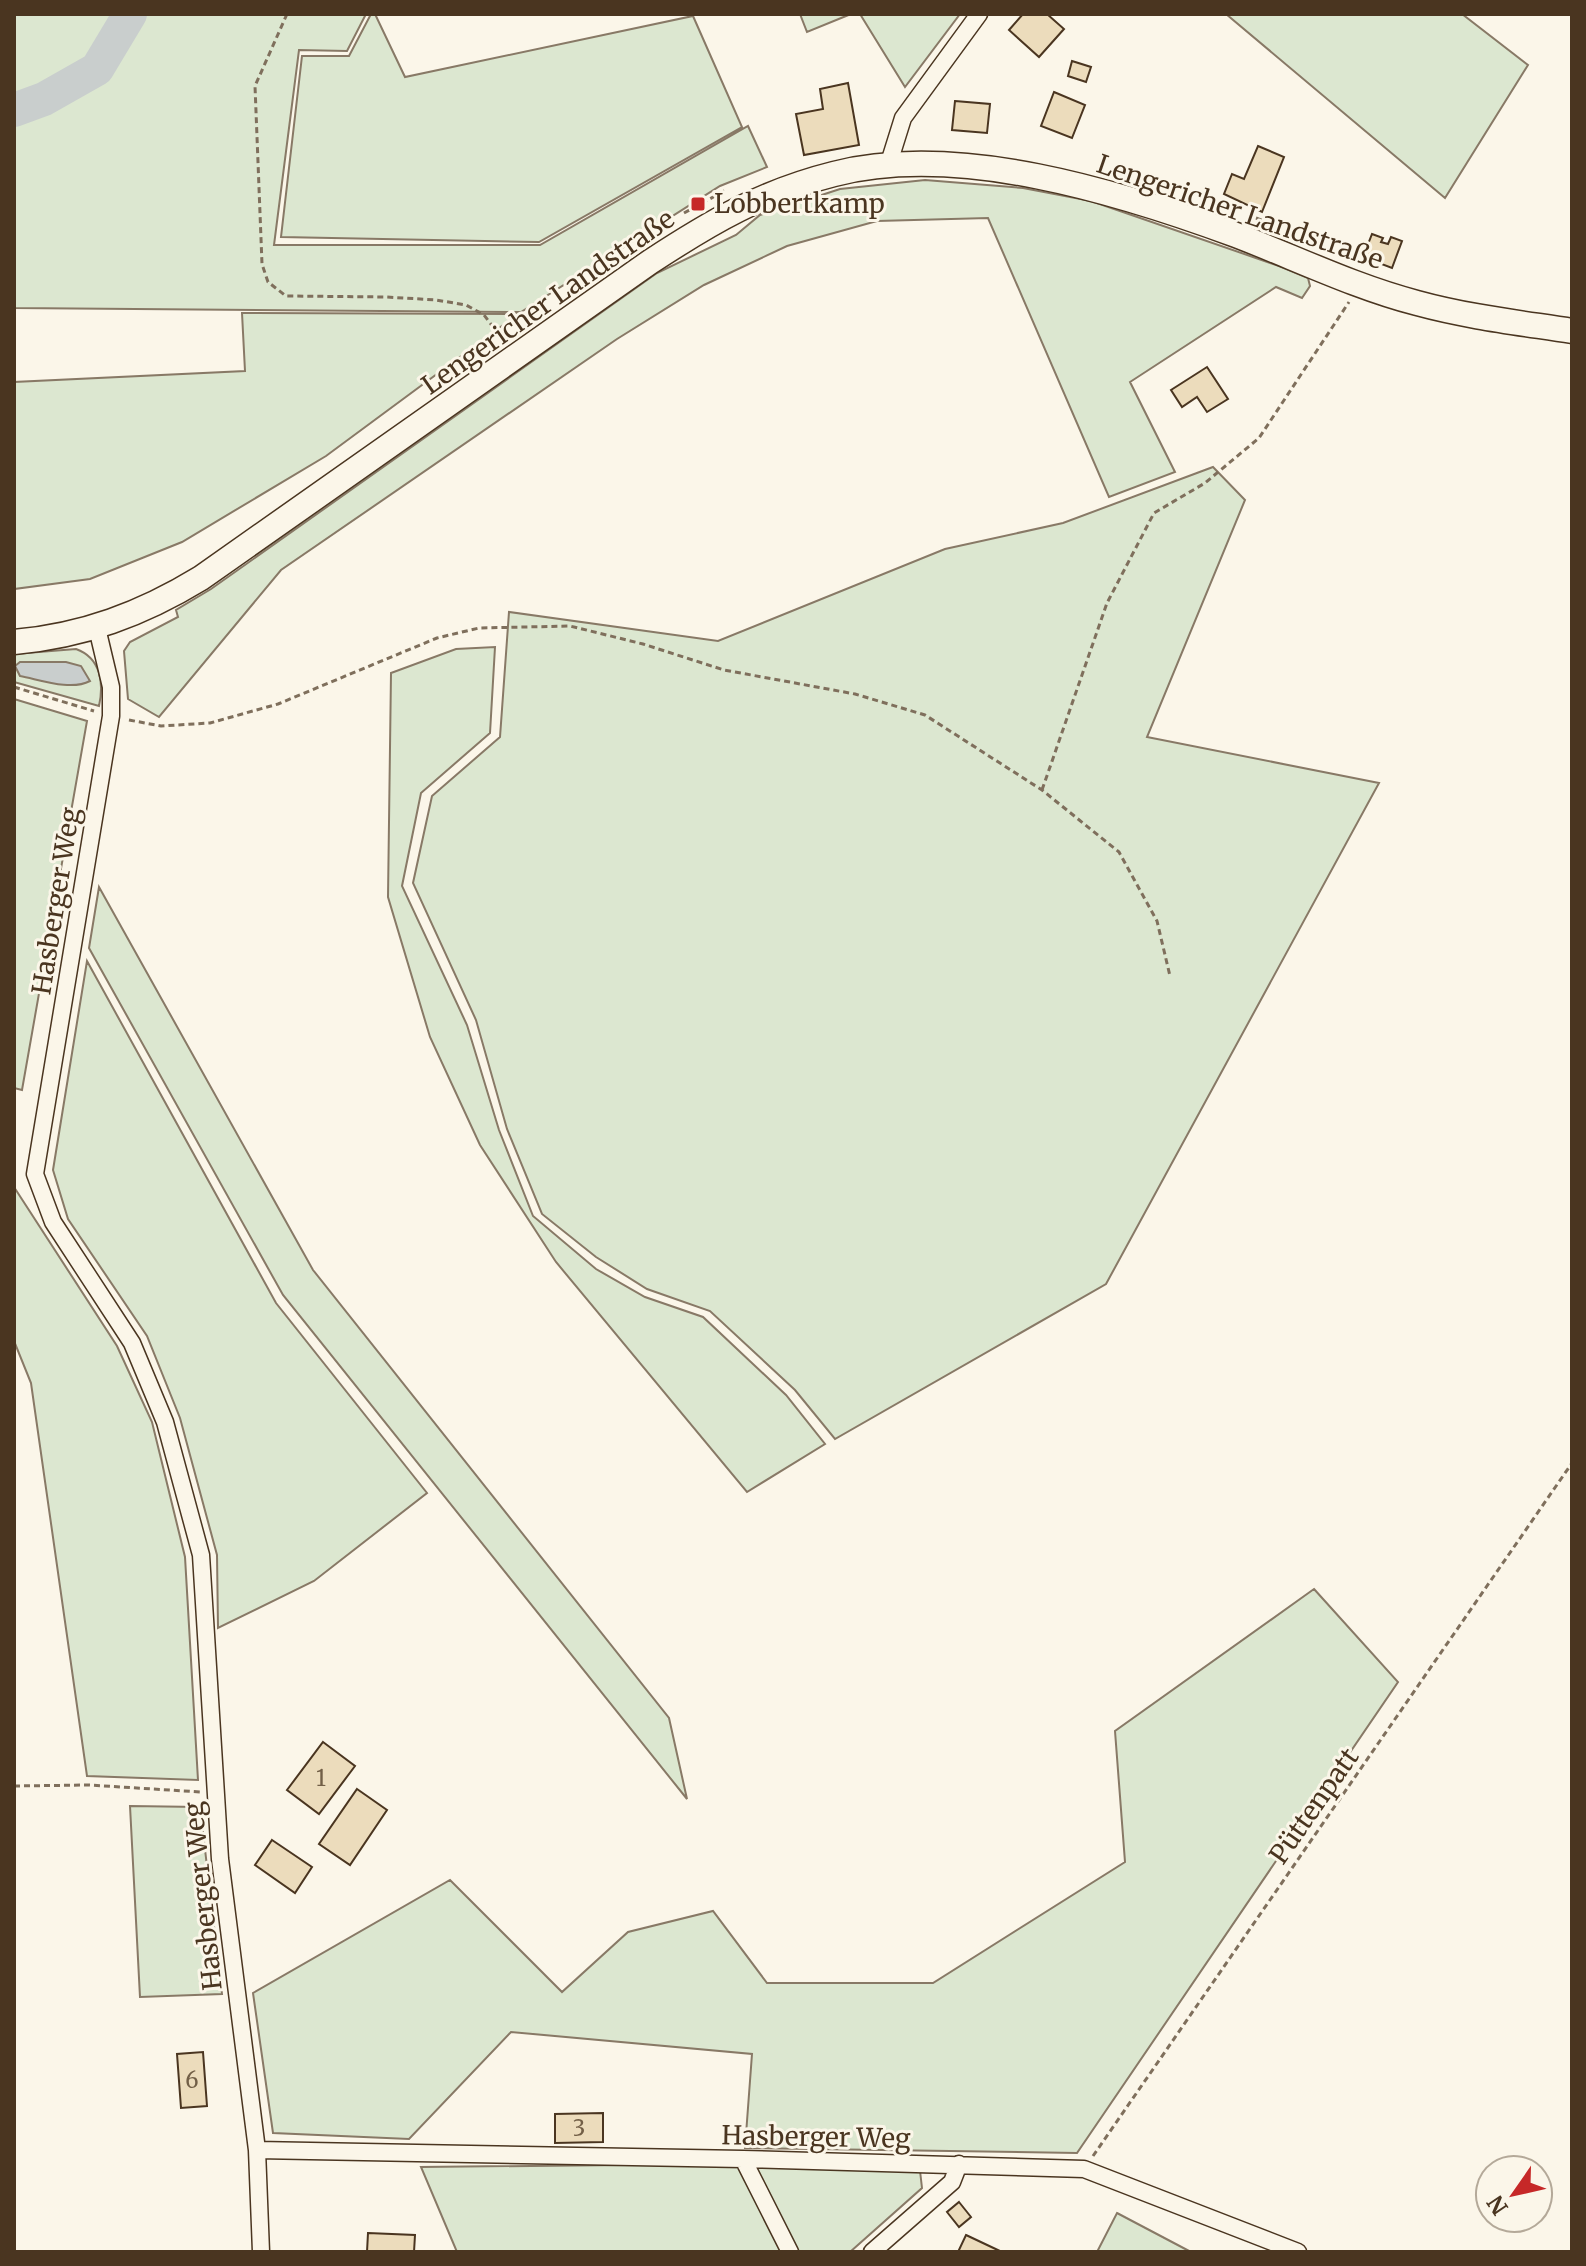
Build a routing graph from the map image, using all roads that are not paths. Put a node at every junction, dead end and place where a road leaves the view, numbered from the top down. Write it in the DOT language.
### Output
graph roads {
  1 [pos="979,14"];
  2 [pos="888,166"];
  3 [pos="1572,331"];
  4 [pos="97,628"];
  5 [pos="14,642"];
  6 [pos="257,2150"];
  7 [pos="743,2159"];
  8 [pos="959,2164"];
  9 [pos="261,2252"];
  10 [pos="790,2252"];
  11 [pos="872,2252"];
  12 [pos="1298,2252"];
  1 -- 2 [label="street"];
  2 -- 3 [label="main road, Lengericher Landstraße"];
  2 -- 4 [label="main road, Lengericher Landstraße"];
  4 -- 5 [label="main road, Lengericher Landstraße"];
  4 -- 6 [label="street, Hasberger Weg"];
  6 -- 7 [label="street, Hasberger Weg"];
  6 -- 9 [label="street"];
  7 -- 8 [label="street, Hasberger Weg"];
  7 -- 10 [label="street"];
  8 -- 11 [label="street"];
  8 -- 12 [label="street, Hasberger Weg"];
}
